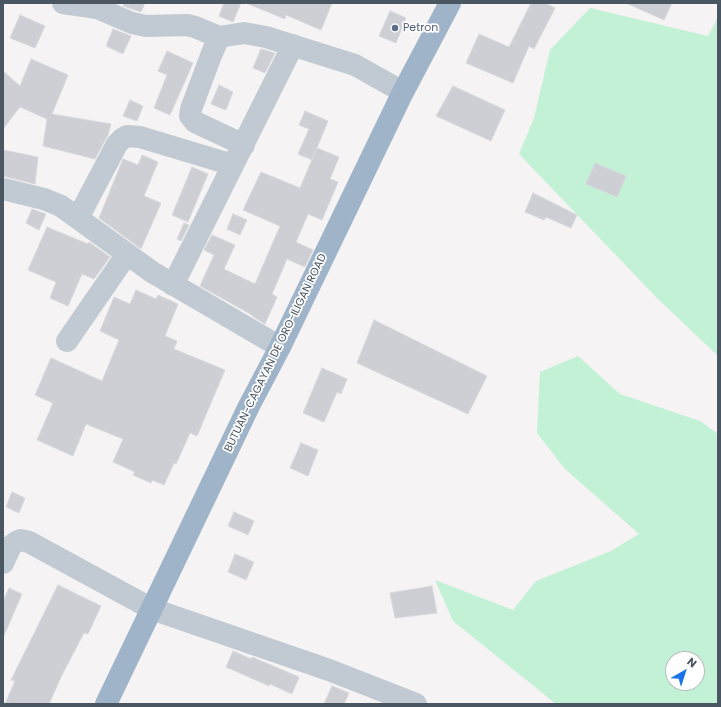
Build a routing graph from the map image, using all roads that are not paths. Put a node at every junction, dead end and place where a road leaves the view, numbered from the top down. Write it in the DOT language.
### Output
graph roads {
  1 [pos="63,3"];
  2 [pos="450,3"];
  3 [pos="219,37"];
  4 [pos="292,45"];
  5 [pos="403,92"];
  6 [pos="244,145"];
  7 [pos="234,165"];
  8 [pos="3,189"];
  9 [pos="78,218"];
  10 [pos="127,254"];
  11 [pos="173,285"];
  12 [pos="67,341"];
  13 [pos="280,347"];
  14 [pos="3,563"];
  15 [pos="152,609"];
  16 [pos="106,704"];
  17 [pos="416,704"];
  1 -- 3 [label="street"];
  2 -- 5 [label="highway, BUTUAN-CAGAYAN DE ORO-ILIGAN ROAD"];
  3 -- 4 [label="street"];
  3 -- 6 [label="street"];
  4 -- 5 [label="street"];
  4 -- 6 [label="street"];
  5 -- 13 [label="highway, BUTUAN-CAGAYAN DE ORO-ILIGAN ROAD"];
  6 -- 7 [label="street"];
  7 -- 9 [label="street"];
  7 -- 11 [label="street"];
  8 -- 9 [label="street"];
  9 -- 10 [label="street"];
  10 -- 11 [label="street"];
  10 -- 12 [label="street"];
  11 -- 13 [label="street"];
  13 -- 15 [label="highway, BUTUAN-CAGAYAN DE ORO-ILIGAN ROAD"];
  14 -- 15 [label="street"];
  15 -- 16 [label="highway, BUTUAN-CAGAYAN DE ORO-ILIGAN ROAD"];
  15 -- 17 [label="street"];
}
